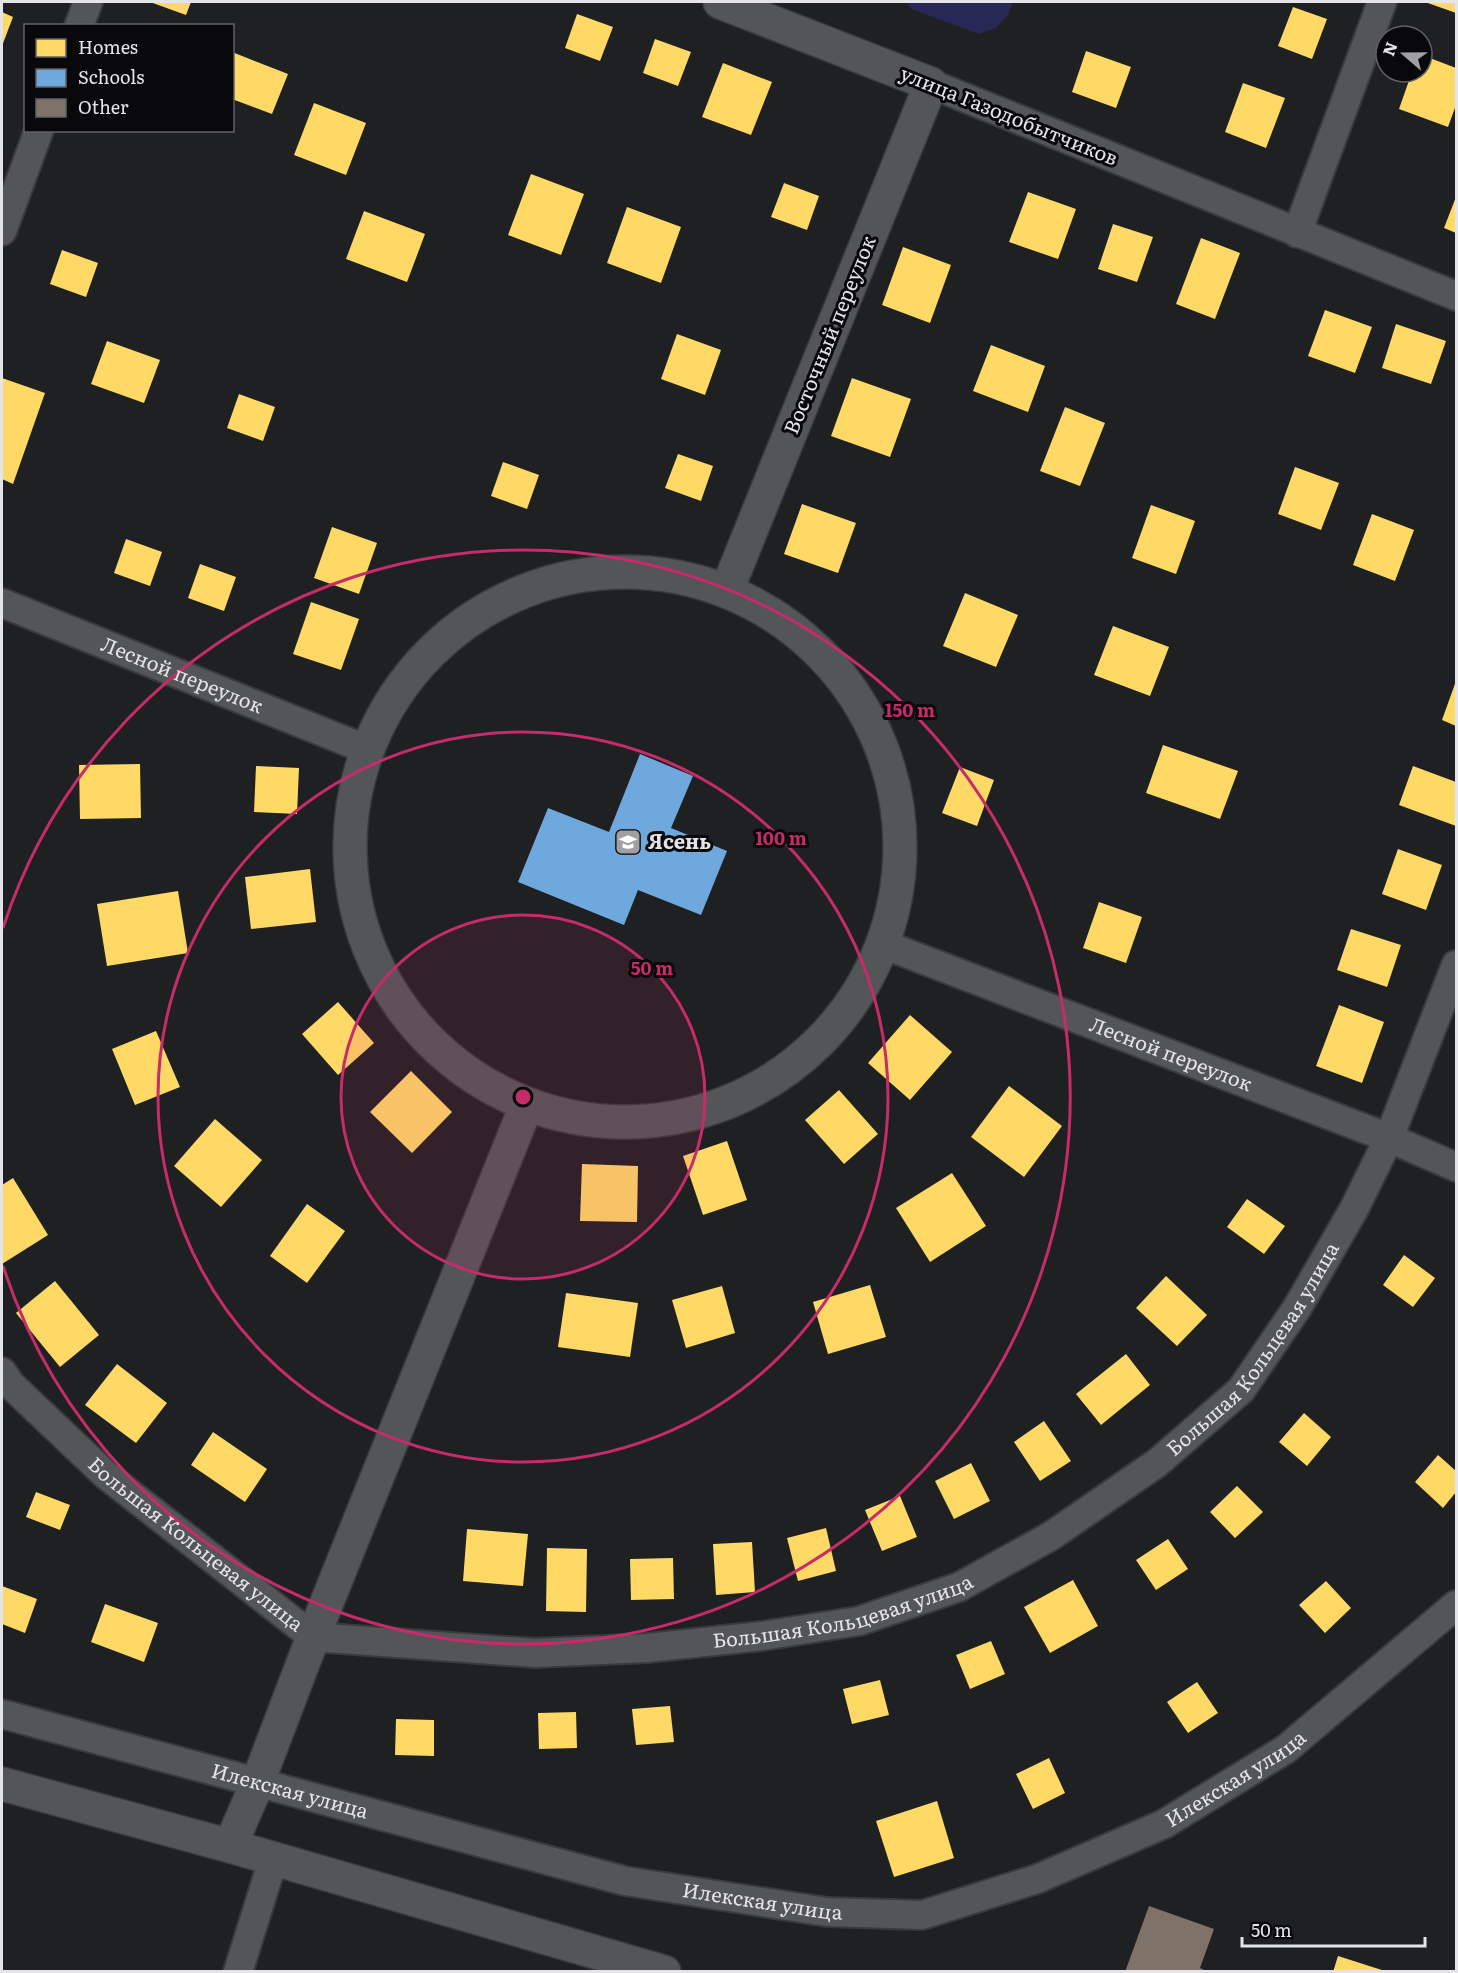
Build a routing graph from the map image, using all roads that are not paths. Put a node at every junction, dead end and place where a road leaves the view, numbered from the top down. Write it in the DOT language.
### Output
graph roads {
  1 [pos="88,2"];
  2 [pos="720,2"];
  3 [pos="1382,2"];
  4 [pos="80,24"];
  5 [pos="931,84"];
  6 [pos="38,132"];
  7 [pos="2,231"];
  8 [pos="1297,233"];
  9 [pos="1456,296"];
  10 [pos="729,585"];
  11 [pos="2,603"];
  12 [pos="363,748"];
  13 [pos="885,945"];
  14 [pos="1456,966"];
  15 [pos="525,1109"];
  16 [pos="1389,1138"];
  17 [pos="1456,1167"];
  18 [pos="2,1372"];
  19 [pos="1456,1605"];
  20 [pos="314,1637"];
  21 [pos="2,1714"];
  22 [pos="2,1784"];
  23 [pos="257,1784"];
  24 [pos="230,1846"];
  25 [pos="273,1860"];
  26 [pos="615,1965"];
  27 [pos="238,1971"];
  28 [pos="664,1971"];
  1 -- 4 [label="street"];
  2 -- 5 [label="street, улица Газодобытчиков"];
  3 -- 8 [label="street"];
  5 -- 8 [label="street, улица Газодобытчиков"];
  5 -- 10 [label="street, Восточный переулок"];
  6 -- 7 [label="street"];
  8 -- 9 [label="street, улица Газодобытчиков"];
  10 -- 12 [label="street"];
  10 -- 13 [label="street"];
  11 -- 12 [label="street, Лесной переулок"];
  12 -- 15 [label="street"];
  13 -- 15 [label="street"];
  13 -- 16 [label="street, Лесной переулок"];
  14 -- 16 [label="street, Большая Кольцевая улица"];
  15 -- 20 [label="street"];
  16 -- 17 [label="street, Лесной переулок"];
  16 -- 20 [label="street, Большая Кольцевая улица"];
  18 -- 20 [label="street, Большая Кольцевая улица"];
  19 -- 23 [label="street, Илекская улица"];
  20 -- 23 [label="street"];
  21 -- 23 [label="street, Илекская улица"];
  22 -- 24 [label="street"];
  23 -- 24 [label="street"];
  24 -- 25 [label="street"];
  25 -- 26 [label="street"];
  25 -- 27 [label="street"];
  26 -- 28 [label="street"];
}
